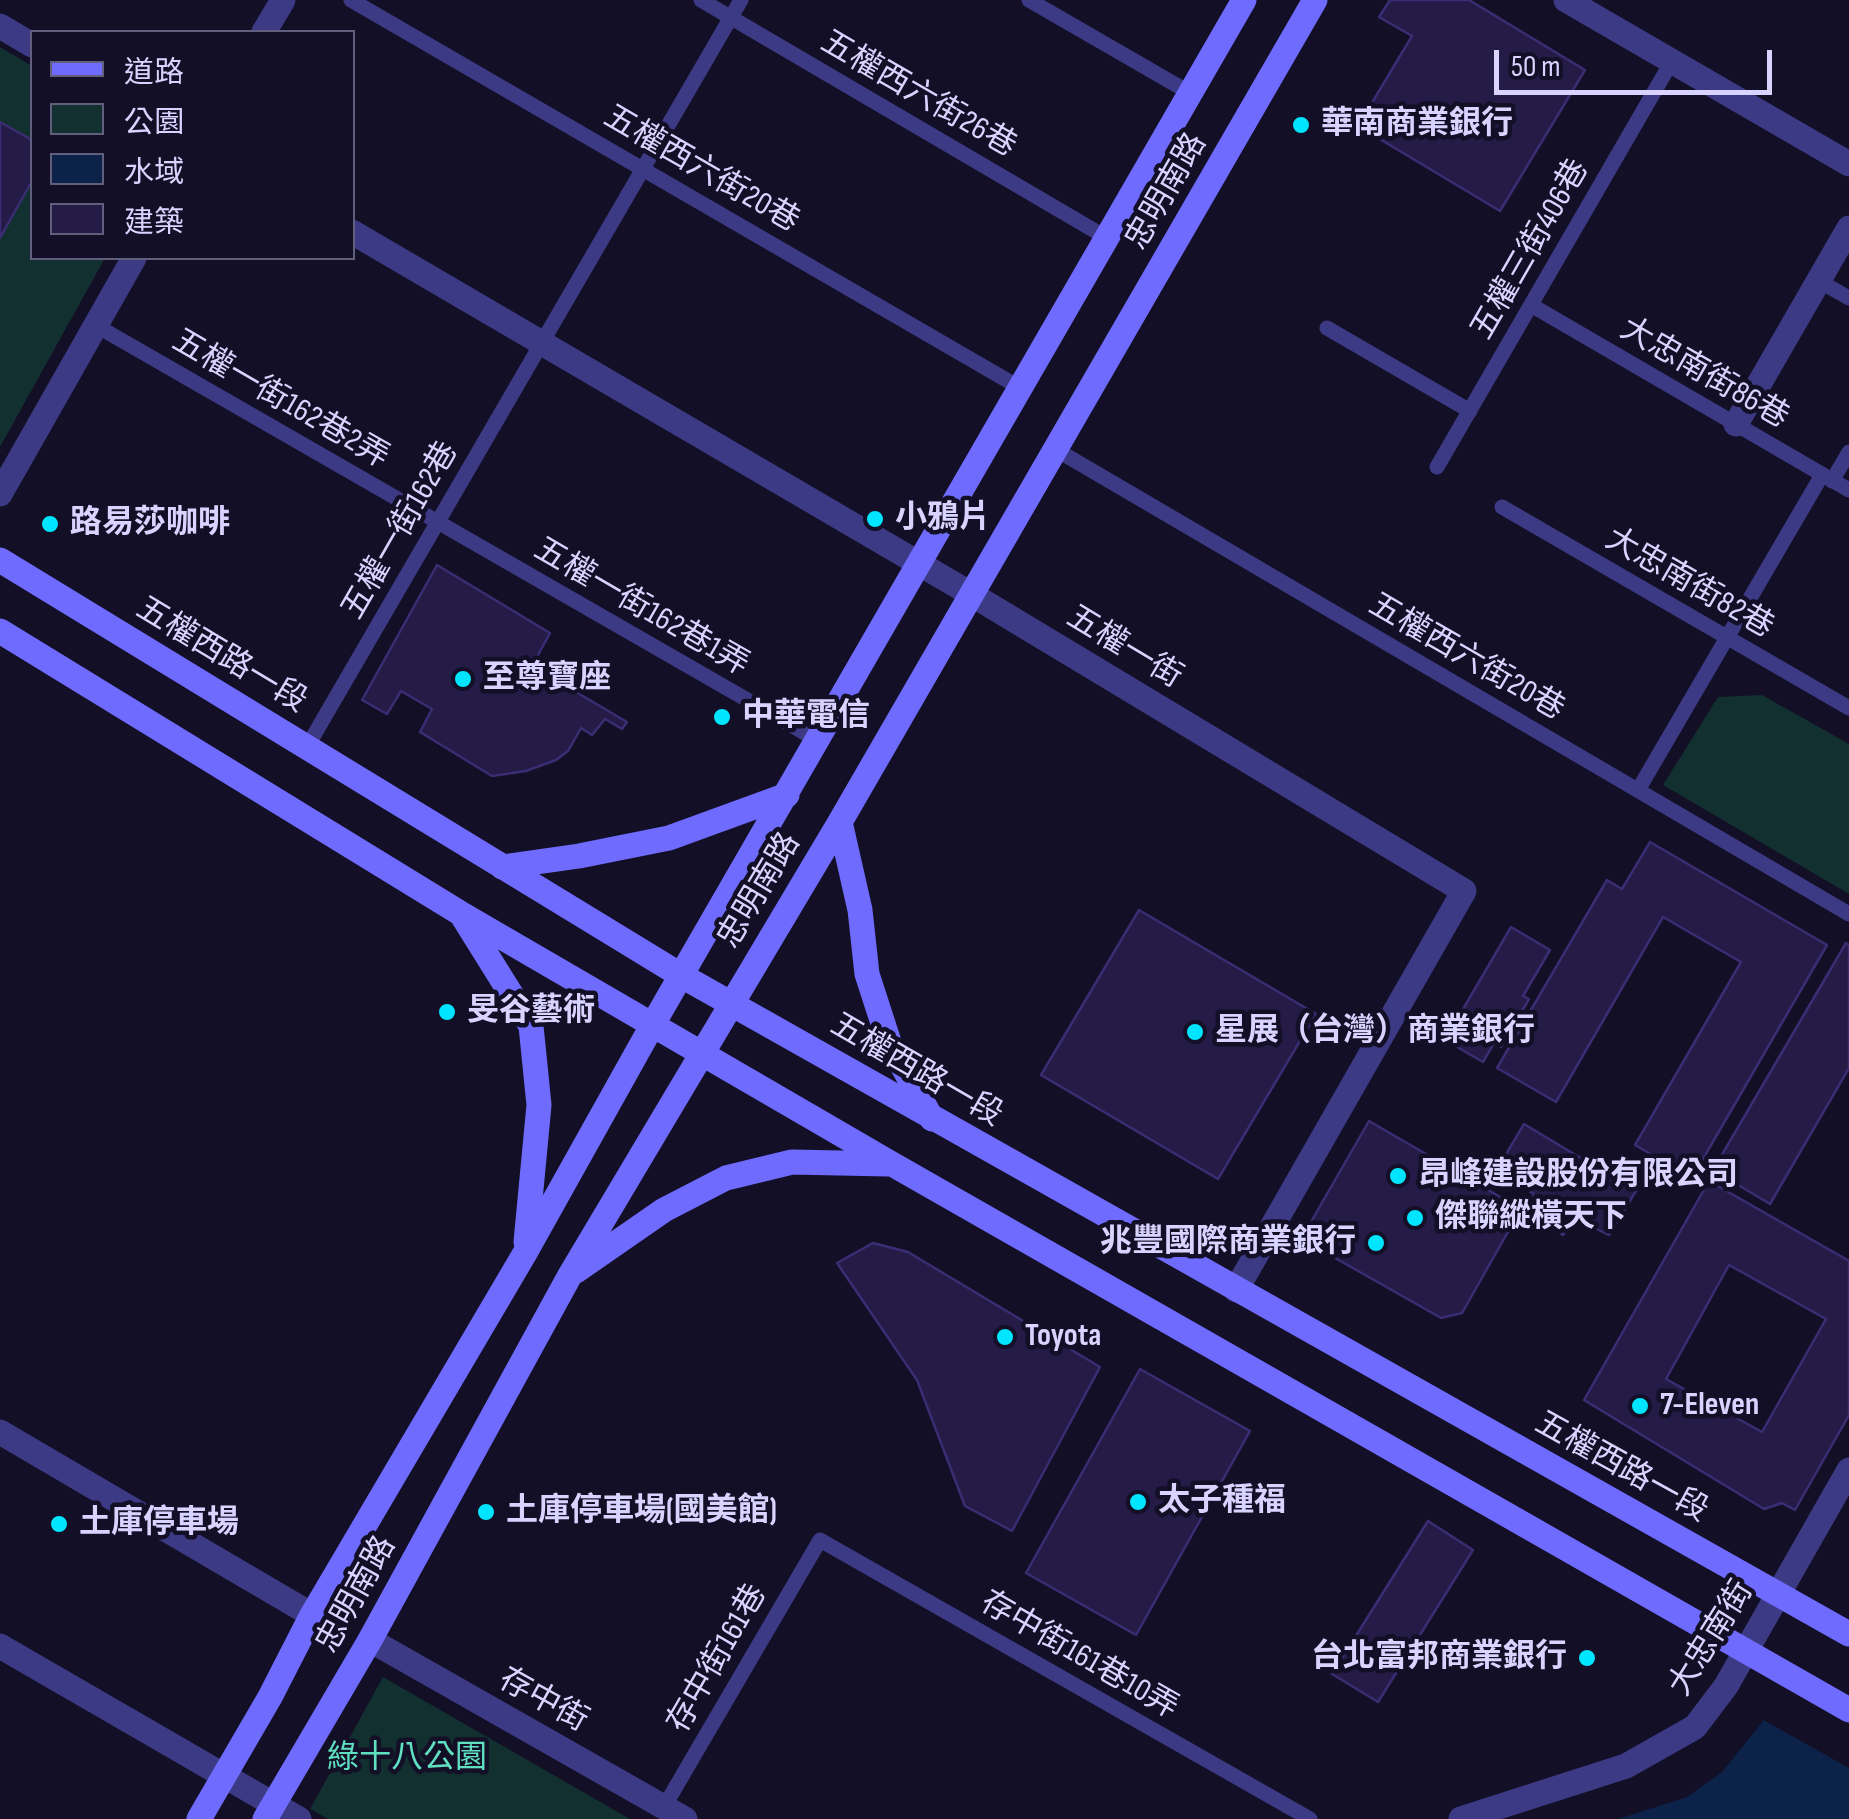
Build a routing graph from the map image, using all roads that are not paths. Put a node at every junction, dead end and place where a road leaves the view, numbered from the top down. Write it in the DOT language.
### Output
graph roads {
  1 [pos="284,0"];
  2 [pos="351,0"];
  3 [pos="701,0"];
  4 [pos="741,0"];
  5 [pos="1029,0"];
  6 [pos="1244,0"];
  7 [pos="1315,0"];
  8 [pos="1566,0"];
  9 [pos="731,17"];
  10 [pos="0,26"];
  11 [pos="265,30"];
  12 [pos="30,44"];
  13 [pos="1672,62"];
  14 [pos="1190,93"];
  15 [pos="1849,164"];
  16 [pos="644,168"];
  17 [pos="1849,228"];
  18 [pos="355,234"];
  19 [pos="1106,238"];
  20 [pos="133,260"];
  21 [pos="1818,281"];
  22 [pos="1849,298"];
  23 [pos="1531,305"];
  24 [pos="95,325"];
  25 [pos="1327,328"];
  26 [pos="542,342"];
  27 [pos="1022,389"];
  28 [pos="1470,411"];
  29 [pos="1736,424"];
  30 [pos="1056,449"];
  31 [pos="1849,452"];
  32 [pos="1437,467"];
  33 [pos="1827,478"];
  34 [pos="1849,490"];
  35 [pos="0,494"];
  36 [pos="1502,507"];
  37 [pos="437,523"];
  38 [pos="0,560"];
  39 [pos="919,566"];
  40 [pos="972,594"];
  41 [pos="0,631"];
  42 [pos="1728,637"];
  43 [pos="1849,708"];
  44 [pos="817,740"];
  45 [pos="307,747"];
  46 [pos="1638,790"];
  47 [pos="787,794"];
  48 [pos="840,822"];
  49 [pos="502,867"];
  50 [pos="460,913"];
  51 [pos="1849,914"];
  52 [pos="682,976"];
  53 [pos="732,1002"];
  54 [pos="654,1024"];
  55 [pos="703,1053"];
  56 [pos="932,1119"];
  57 [pos="892,1164"];
  58 [pos="525,1254"];
  59 [pos="569,1277"];
  60 [pos="1236,1290"];
  61 [pos="0,1432"];
  62 [pos="1849,1470"];
  63 [pos="820,1540"];
  64 [pos="1778,1594"];
  65 [pos="312,1615"];
  66 [pos="1849,1634"];
  67 [pos="370,1640"];
  68 [pos="0,1646"];
  69 [pos="1748,1650"];
  70 [pos="1849,1710"];
  71 [pos="224,1775"];
  72 [pos="270,1812"];
  73 [pos="674,1813"];
  74 [pos="198,1819"];
  75 [pos="299,1819"];
  76 [pos="1310,1819"];
  77 [pos="1461,1819"];
  1 -- 11 [label="street"];
  2 -- 16 [label="lane, 五權西六街20巷"];
  3 -- 9 [label="lane, 五權西六街26巷"];
  4 -- 9 [label="lane, 五權一街162巷"];
  5 -- 14 [label="lane"];
  6 -- 14 [label="main road, 忠明南路"];
  7 -- 30 [label="main road, 忠明南路"];
  8 -- 13 [label="street"];
  9 -- 16 [label="lane, 五權一街162巷"];
  9 -- 19 [label="lane, 五權西六街26巷"];
  10 -- 12 [label="street"];
  13 -- 15 [label="street"];
  13 -- 23 [label="lane, 五權三街406巷"];
  14 -- 19 [label="main road, 忠明南路"];
  16 -- 26 [label="lane, 五權一街162巷"];
  16 -- 27 [label="lane, 五權西六街20巷"];
  17 -- 21 [label="street"];
  18 -- 26 [label="street, 五權一街"];
  19 -- 27 [label="main road, 忠明南路"];
  20 -- 24 [label="street"];
  21 -- 22 [label="lane"];
  21 -- 29 [label="street"];
  23 -- 28 [label="lane, 五權三街406巷"];
  23 -- 29 [label="lane, 大忠南街86巷"];
  24 -- 35 [label="street"];
  24 -- 37 [label="lane, 五權一街162巷2弄"];
  25 -- 28 [label="lane"];
  26 -- 37 [label="lane, 五權一街162巷"];
  26 -- 39 [label="street, 五權一街"];
  27 -- 39 [label="main road, 忠明南路"];
  28 -- 32 [label="lane, 五權三街406巷"];
  29 -- 33 [label="lane, 大忠南街86巷"];
  30 -- 40 [label="main road, 忠明南路"];
  30 -- 46 [label="lane, 五權西六街20巷"];
  31 -- 33 [label="lane"];
  33 -- 34 [label="lane, 大忠南街86巷"];
  33 -- 42 [label="lane"];
  36 -- 42 [label="lane, 大忠南街82巷"];
  37 -- 44 [label="lane, 五權一街162巷1弄"];
  37 -- 45 [label="lane, 五權一街162巷"];
  38 -- 45 [label="main road, 五權西路一段"];
  39 -- 40 [label="street, 五權一街"];
  39 -- 44 [label="main road, 忠明南路"];
  40 -- 48 [label="main road, 忠明南路"];
  40 -- 60 [label="street, 五權一街"];
  41 -- 50 [label="main road"];
  42 -- 43 [label="lane, 大忠南街82巷"];
  42 -- 46 [label="lane"];
  44 -- 47 [label="main road, 忠明南路"];
  45 -- 49 [label="main road, 五權西路一段"];
  46 -- 51 [label="lane, 五權西六街20巷"];
  47 -- 49 [label="main road"];
  47 -- 52 [label="main road, 忠明南路"];
  48 -- 53 [label="main road, 忠明南路"];
  48 -- 56 [label="main road"];
  49 -- 52 [label="main road, 五權西路一段"];
  50 -- 54 [label="main road"];
  50 -- 58 [label="main road"];
  52 -- 53 [label="main road, 五權西路一段"];
  52 -- 54 [label="main road, 忠明南路"];
  53 -- 55 [label="main road, 忠明南路"];
  53 -- 56 [label="main road, 五權西路一段"];
  54 -- 55 [label="main road"];
  54 -- 58 [label="main road, 忠明南路"];
  55 -- 57 [label="main road"];
  55 -- 59 [label="main road, 忠明南路"];
  56 -- 60 [label="main road, 五權西路一段"];
  57 -- 59 [label="main road"];
  57 -- 69 [label="main road"];
  58 -- 65 [label="main road, 忠明南路"];
  59 -- 67 [label="main road, 忠明南路"];
  60 -- 64 [label="main road, 五權西路一段"];
  61 -- 65 [label="street"];
  62 -- 64 [label="street, 大忠南街"];
  63 -- 73 [label="lane, 存中街161巷"];
  63 -- 76 [label="lane, 存中街161巷10弄"];
  64 -- 66 [label="main road, 五權西路一段"];
  64 -- 69 [label="street, 大忠南街"];
  65 -- 71 [label="main road, 忠明南路"];
  67 -- 72 [label="main road, 忠明南路"];
  67 -- 73 [label="street, 存中街"];
  68 -- 71 [label="street"];
  69 -- 70 [label="main road"];
  69 -- 77 [label="street, 大忠南街"];
  71 -- 72 [label="street"];
  71 -- 74 [label="main road, 忠明南路"];
  72 -- 75 [label="street"];
}
